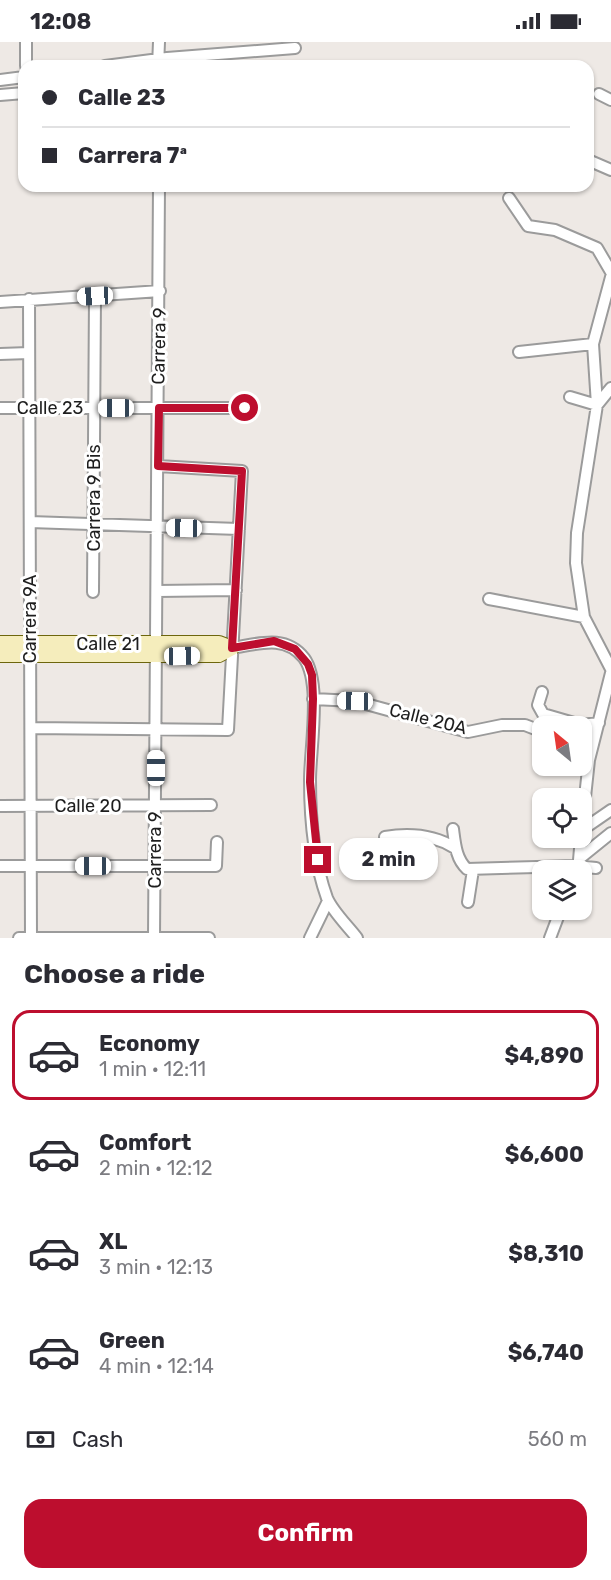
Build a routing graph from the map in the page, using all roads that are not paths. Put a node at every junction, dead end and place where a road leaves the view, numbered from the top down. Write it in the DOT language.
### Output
graph roads {
  1 [pos="26,42"];
  2 [pos="159,42"];
  3 [pos="295,48"];
  4 [pos="26,60"];
  5 [pos="158,60"];
  6 [pos="178,60"];
  7 [pos="18,78"];
  8 [pos="0,80"];
  9 [pos="18,94"];
  10 [pos="599,94"];
  11 [pos="0,95"];
  12 [pos="611,100"];
  13 [pos="594,163"];
  14 [pos="611,170"];
  15 [pos="159,192"];
  16 [pos="508,198"];
  17 [pos="611,272"];
  18 [pos="611,277"];
  19 [pos="160,291"];
  20 [pos="95,296"];
  21 [pos="29,299"];
  22 [pos="0,302"];
  23 [pos="606,310"];
  24 [pos="593,344"];
  25 [pos="519,352"];
  26 [pos="29,353"];
  27 [pos="0,354"];
  28 [pos="611,388"];
  29 [pos="570,397"];
  30 [pos="597,405"];
  31 [pos="0,408"];
  32 [pos="30,408"];
  33 [pos="94,408"];
  34 [pos="159,408"];
  35 [pos="245,408"];
  36 [pos="158,466"];
  37 [pos="30,522"];
  38 [pos="94,525"];
  39 [pos="158,528"];
  40 [pos="239,529"];
  41 [pos="236,590"];
  42 [pos="157,591"];
  43 [pos="93,592"];
  44 [pos="489,599"];
  45 [pos="584,617"];
  46 [pos="0,643"];
  47 [pos="232,648"];
  48 [pos="30,649"];
  49 [pos="156,650"];
  50 [pos="0,655"];
  51 [pos="611,671"];
  52 [pos="542,692"];
  53 [pos="313,699"];
  54 [pos="600,723"];
  55 [pos="31,728"];
  56 [pos="532,728"];
  57 [pos="156,730"];
  58 [pos="592,742"];
  59 [pos="156,805"];
  60 [pos="212,805"];
  61 [pos="0,806"];
  62 [pos="31,806"];
  63 [pos="611,810"];
  64 [pos="592,822"];
  65 [pos="453,829"];
  66 [pos="611,833"];
  67 [pos="385,837"];
  68 [pos="217,842"];
  69 [pos="455,848"];
  70 [pos="581,860"];
  71 [pos="0,866"];
  72 [pos="31,866"];
  73 [pos="532,866"];
  74 [pos="156,867"];
  75 [pos="592,867"];
  76 [pos="596,868"];
  77 [pos="470,870"];
  78 [pos="328,901"];
  79 [pos="468,902"];
  80 [pos="558,920"];
  81 [pos="554,935"];
  82 [pos="92,937"];
  83 [pos="154,937"];
  84 [pos="19,938"];
  85 [pos="31,938"];
  86 [pos="203,938"];
  87 [pos="209,938"];
  88 [pos="310,938"];
  89 [pos="357,938"];
  1 -- 4 [label="street"];
  2 -- 5 [label="street"];
  3 -- 6 [label="street"];
  7 -- 8 [label="street"];
  9 -- 11 [label="street"];
  10 -- 12 [label="street"];
  13 -- 14 [label="street"];
  15 -- 19 [label="street, Carrera 9"];
  16 -- 17 [label="street"];
  18 -- 23 [label="street"];
  19 -- 20 [label="street"];
  19 -- 34 [label="street, Carrera 9"];
  20 -- 21 [label="street"];
  20 -- 33 [label="street, Carrera 9 Bis"];
  21 -- 22 [label="street"];
  21 -- 26 [label="street, Carrera 9A"];
  23 -- 24 [label="street"];
  24 -- 25 [label="street"];
  24 -- 30 [label="street"];
  26 -- 27 [label="street"];
  26 -- 32 [label="street, Carrera 9A"];
  28 -- 30 [label="street"];
  29 -- 30 [label="street"];
  30 -- 45 [label="street"];
  31 -- 32 [label="street, Calle 23"];
  32 -- 33 [label="street, Calle 23"];
  32 -- 37 [label="street, Carrera 9A"];
  33 -- 34 [label="street, Calle 23"];
  33 -- 38 [label="street, Carrera 9 Bis"];
  34 -- 35 [label="street, Calle 23"];
  34 -- 36 [label="street, Carrera 9"];
  36 -- 39 [label="street, Carrera 9"];
  36 -- 40 [label="street"];
  37 -- 38 [label="street"];
  37 -- 48 [label="street, Carrera 9A"];
  38 -- 39 [label="street"];
  38 -- 43 [label="street, Carrera 9 Bis"];
  39 -- 40 [label="street"];
  39 -- 42 [label="street, Carrera 9"];
  40 -- 41 [label="street"];
  41 -- 42 [label="street"];
  41 -- 47 [label="street"];
  42 -- 49 [label="street, Carrera 9"];
  44 -- 45 [label="street"];
  45 -- 51 [label="street"];
  46 -- 48 [label="street, Calle 21"];
  47 -- 49 [label="street, Calle 21"];
  47 -- 53 [label="street"];
  47 -- 57 [label="street"];
  48 -- 49 [label="street, Calle 21"];
  48 -- 50 [label="street, Calle 21"];
  48 -- 55 [label="street, Carrera 9A"];
  49 -- 57 [label="street, Carrera 9"];
  51 -- 54 [label="street"];
  52 -- 54 [label="street"];
  53 -- 56 [label="street, Calle 20A"];
  53 -- 78 [label="street"];
  54 -- 58 [label="street"];
  55 -- 57 [label="street"];
  55 -- 62 [label="street, Carrera 9A"];
  57 -- 59 [label="street, Carrera 9"];
  59 -- 60 [label="street, Calle 20"];
  59 -- 62 [label="street, Calle 20"];
  59 -- 74 [label="street, Carrera 9"];
  61 -- 62 [label="street, Calle 20"];
  62 -- 72 [label="street, Carrera 9A"];
  63 -- 64 [label="street"];
  65 -- 69 [label="street"];
  66 -- 70 [label="street"];
  67 -- 69 [label="street"];
  68 -- 74 [label="street"];
  69 -- 77 [label="street"];
  71 -- 72 [label="street"];
  72 -- 74 [label="street"];
  72 -- 85 [label="street, Carrera 9A"];
  73 -- 77 [label="street"];
  74 -- 83 [label="street, Carrera 9"];
  75 -- 76 [label="street"];
  77 -- 79 [label="street"];
  78 -- 88 [label="street"];
  78 -- 89 [label="street"];
  80 -- 81 [label="street"];
  82 -- 83 [label="street"];
  82 -- 85 [label="street"];
  83 -- 86 [label="street"];
  84 -- 85 [label="street"];
  86 -- 87 [label="street"];
}
